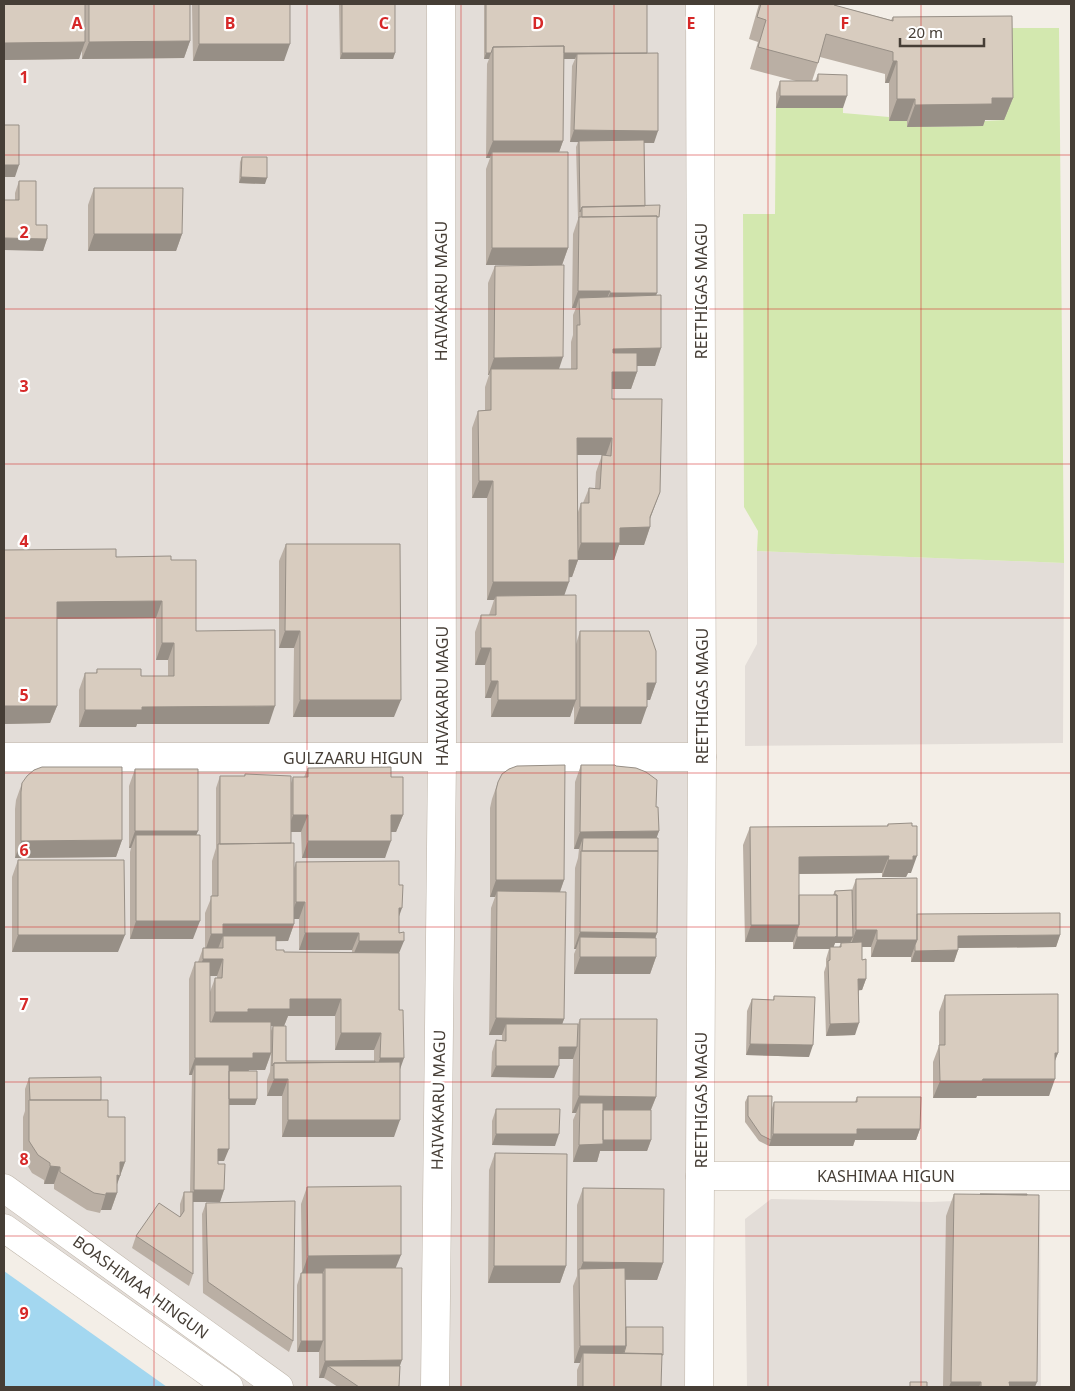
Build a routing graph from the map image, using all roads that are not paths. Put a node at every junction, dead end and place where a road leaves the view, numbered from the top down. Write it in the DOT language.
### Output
graph roads {
  1 [pos="440,4"];
  2 [pos="700,4"];
  3 [pos="4,757"];
  4 [pos="702,757"];
  5 [pos="442,758"];
  6 [pos="700,1176"];
  7 [pos="1071,1176"];
  8 [pos="4,1188"];
  9 [pos="4,1228"];
  10 [pos="229,1387"];
  11 [pos="279,1387"];
  12 [pos="435,1387"];
  13 [pos="699,1387"];
  1 -- 5 [label="street, HAIVAKARU MAGU"];
  2 -- 4 [label="street, REETHIGAS MAGU"];
  3 -- 5 [label="street, GULZAARU HIGUN"];
  4 -- 5 [label="street, GULZAARU HIGUN"];
  4 -- 6 [label="street, REETHIGAS MAGU"];
  5 -- 12 [label="street, HAIVAKARU MAGU"];
  6 -- 7 [label="street, KASHIMAA HIGUN"];
  6 -- 13 [label="street, REETHIGAS MAGU"];
  8 -- 11 [label="street, BOASHIMAA HINGUN"];
  9 -- 10 [label="street, BOASHIMAA HINGUN"];
}
